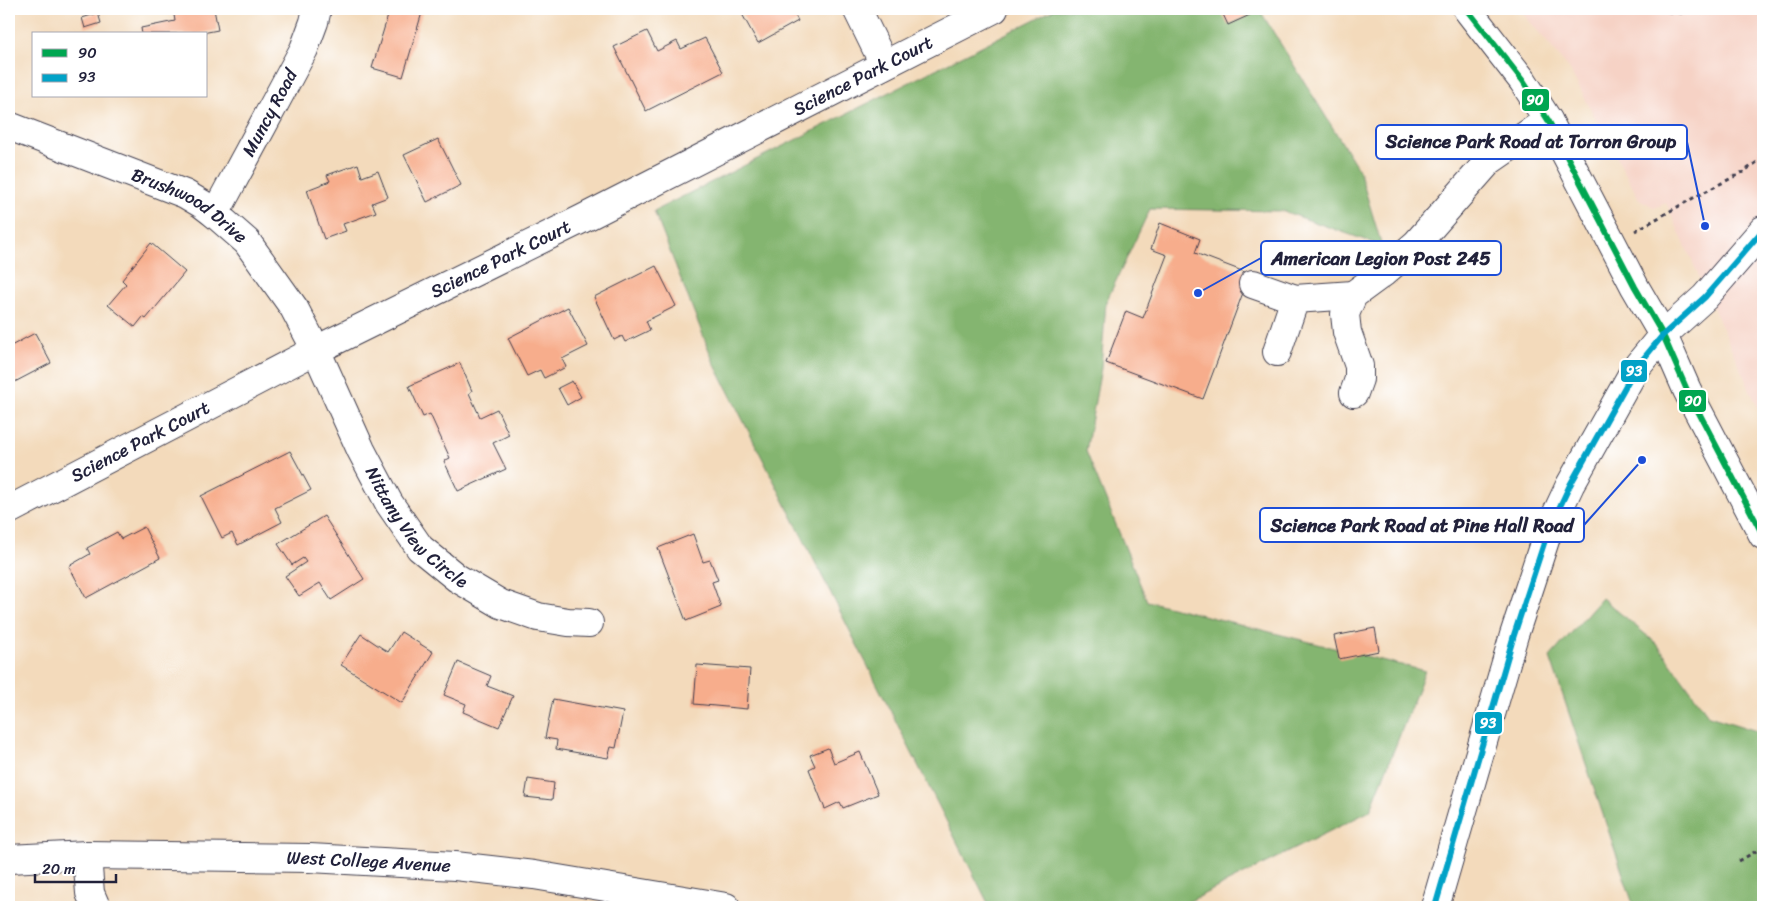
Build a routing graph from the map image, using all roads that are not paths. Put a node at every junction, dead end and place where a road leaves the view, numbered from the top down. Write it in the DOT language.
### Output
graph roads {
  1 [pos="317,9"];
  2 [pos="857,9"];
  3 [pos="994,9"];
  4 [pos="1467,9"];
  5 [pos="884,64"];
  6 [pos="1548,120"];
  7 [pos="9,126"];
  8 [pos="215,214"];
  9 [pos="1763,230"];
  10 [pos="1252,284"];
  11 [pos="1353,295"];
  12 [pos="1295,300"];
  13 [pos="1663,335"];
  14 [pos="316,350"];
  15 [pos="1276,352"];
  16 [pos="1354,393"];
  17 [pos="9,510"];
  18 [pos="1763,535"];
  19 [pos="589,623"];
  20 [pos="87,855"];
  21 [pos="9,858"];
  22 [pos="1436,903"];
  23 [pos="96,907"];
  24 [pos="726,907"];
  1 -- 8 [label="street, Muncy Road"];
  2 -- 5 [label="street"];
  3 -- 5 [label="street, Science Park Court"];
  4 -- 6 [label="street"];
  5 -- 14 [label="street, Science Park Court"];
  6 -- 11 [label="street"];
  6 -- 13 [label="street"];
  7 -- 8 [label="street, Brushwood Drive"];
  8 -- 14 [label="street, Brushwood Drive"];
  9 -- 13 [label="street"];
  10 -- 12 [label="street"];
  11 -- 12 [label="street"];
  11 -- 16 [label="street"];
  12 -- 15 [label="street"];
  13 -- 18 [label="street"];
  13 -- 22 [label="street"];
  14 -- 17 [label="street, Science Park Court"];
  14 -- 19 [label="street, Nittany View Circle"];
  20 -- 21 [label="street, West College Avenue"];
  20 -- 23 [label="street"];
  20 -- 24 [label="street, West College Avenue"];
}
